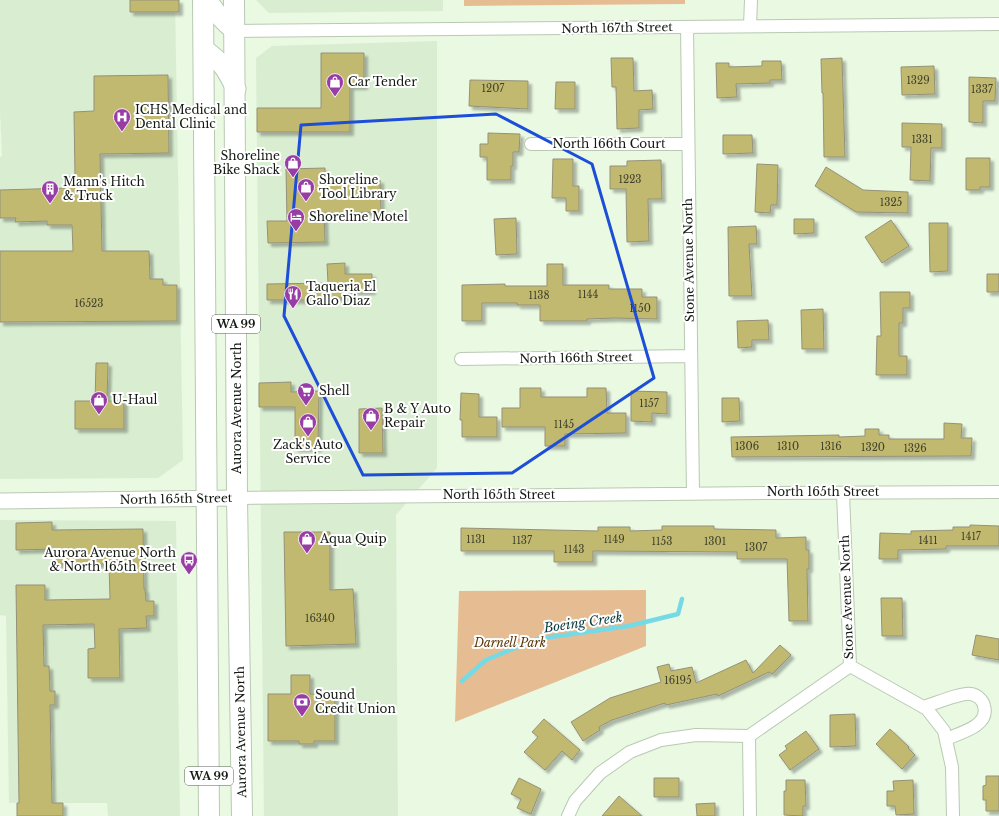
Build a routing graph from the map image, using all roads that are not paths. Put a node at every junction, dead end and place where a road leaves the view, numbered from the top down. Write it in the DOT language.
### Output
graph roads {
  1 [pos="203,0"];
  2 [pos="208,0"];
  3 [pos="234,0"];
  4 [pos="750,0"];
  5 [pos="999,24"];
  6 [pos="750,26"];
  7 [pos="687,27"];
  8 [pos="235,31"];
  9 [pos="205,50"];
  10 [pos="236,89"];
  11 [pos="531,144"];
  12 [pos="688,144"];
  13 [pos="691,356"];
  14 [pos="461,359"];
  15 [pos="999,492"];
  16 [pos="843,493"];
  17 [pos="693,494"];
  18 [pos="237,498"];
  19 [pos="0,500"];
  20 [pos="206,500"];
  21 [pos="850,666"];
  22 [pos="923,707"];
  23 [pos="749,736"];
  24 [pos="946,739"];
  25 [pos="209,816"];
  26 [pos="242,816"];
  27 [pos="568,816"];
  28 [pos="750,816"];
  29 [pos="953,816"];
  1 -- 9 [label="highway, WA 99"];
  2 -- 8 [label="main road"];
  3 -- 8 [label="highway, Aurora Avenue North / WA 99"];
  4 -- 6 [label="street"];
  5 -- 6 [label="street, North 167th Street"];
  6 -- 7 [label="street, North 167th Street"];
  7 -- 8 [label="street, North 167th Street"];
  7 -- 12 [label="street, Stone Avenue North"];
  8 -- 10 [label="highway, Aurora Avenue North / WA 99"];
  9 -- 10 [label="main road"];
  9 -- 20 [label="highway, WA 99"];
  10 -- 18 [label="highway, Aurora Avenue North / WA 99"];
  11 -- 12 [label="street, North 166th Court"];
  12 -- 13 [label="street, Stone Avenue North"];
  13 -- 14 [label="street, North 166th Street"];
  13 -- 17 [label="street, Stone Avenue North"];
  15 -- 16 [label="street, North 165th Street"];
  16 -- 17 [label="street, North 165th Street"];
  16 -- 21 [label="street, Stone Avenue North"];
  17 -- 18 [label="street, North 165th Street"];
  18 -- 20 [label="street, North 165th Street"];
  18 -- 26 [label="highway, Aurora Avenue North / WA 99"];
  19 -- 20 [label="street, North 165th Street"];
  20 -- 25 [label="highway, WA 99"];
  21 -- 22 [label="street"];
  21 -- 23 [label="street, Stone Avenue North"];
  22 -- 24 [label="street"];
  22 -- 24 [label="street"];
  23 -- 27 [label="street"];
  23 -- 28 [label="street"];
  24 -- 29 [label="street"];
}
